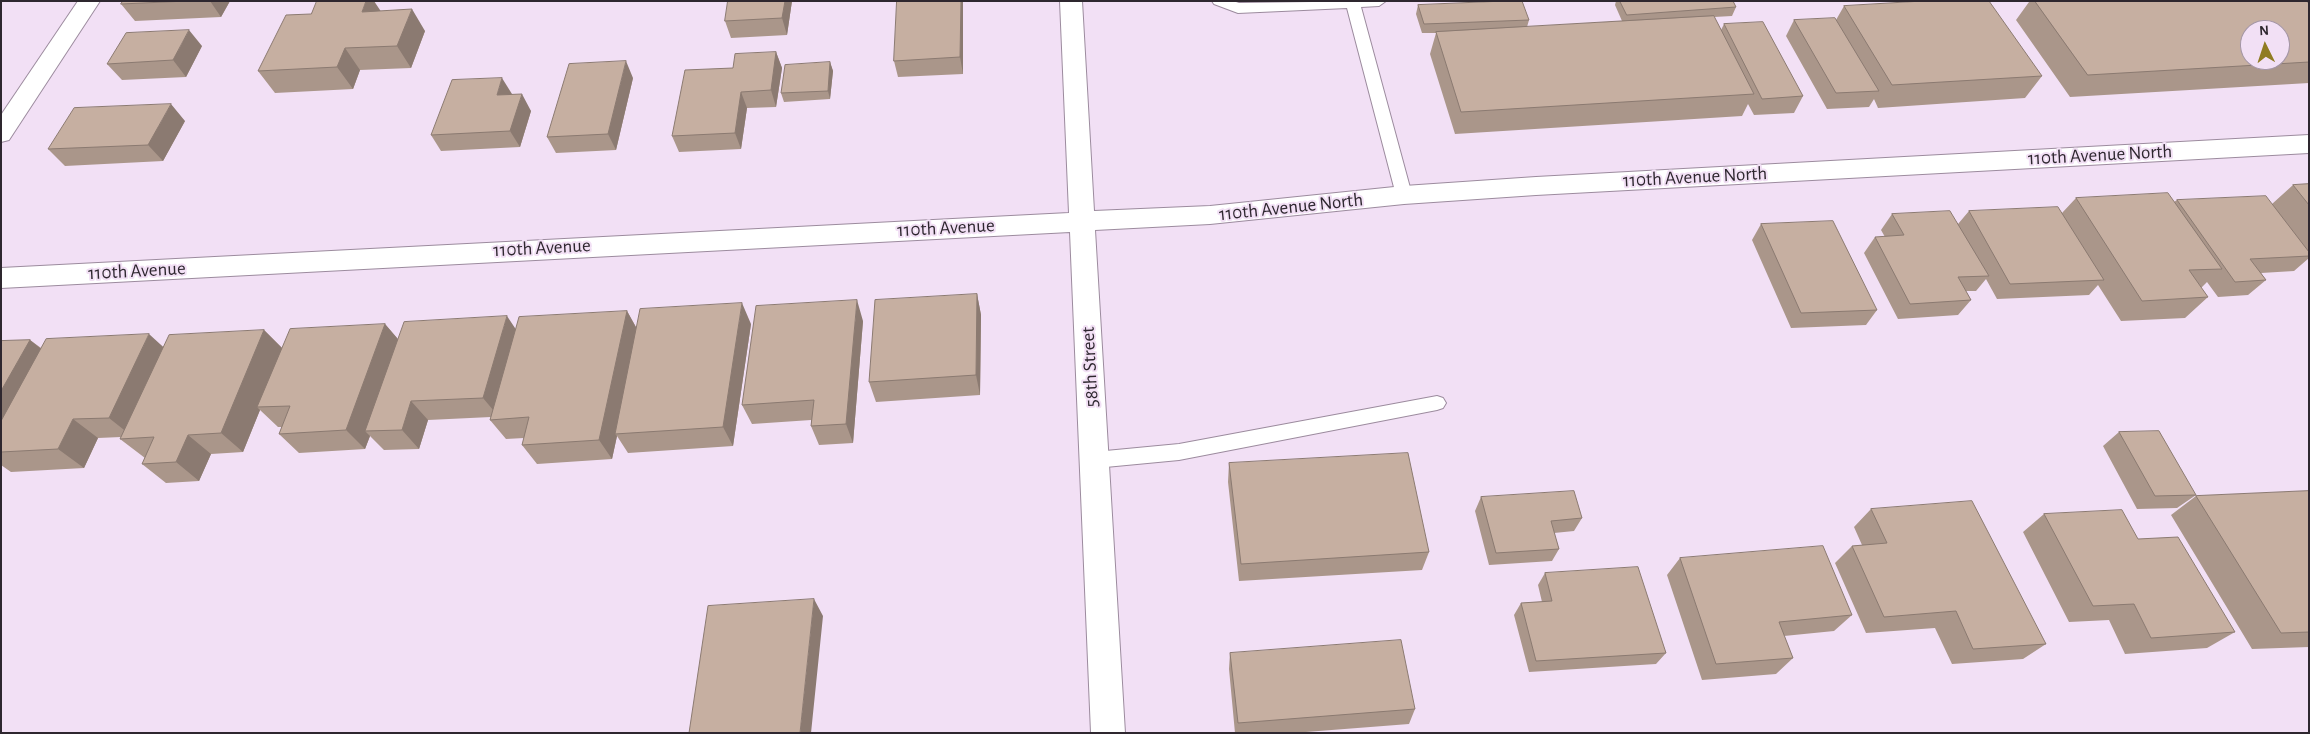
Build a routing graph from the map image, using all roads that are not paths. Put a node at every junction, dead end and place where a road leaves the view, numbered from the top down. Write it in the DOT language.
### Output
graph roads {
  1 [pos="89,1"];
  2 [pos="1071,1"];
  3 [pos="1219,1"];
  4 [pos="1379,1"];
  5 [pos="1353,3"];
  6 [pos="1,134"];
  7 [pos="2309,144"];
  8 [pos="1404,195"];
  9 [pos="1082,221"];
  10 [pos="1,278"];
  11 [pos="1437,403"];
  12 [pos="1095,460"];
  13 [pos="1108,733"];
  1 -- 6 [label="street"];
  2 -- 9 [label="street, 58th Street"];
  3 -- 5 [label="lane"];
  4 -- 5 [label="lane"];
  5 -- 8 [label="lane"];
  7 -- 8 [label="street, 110th Avenue North"];
  8 -- 9 [label="street, 110th Avenue North"];
  9 -- 10 [label="street, 110th Avenue"];
  9 -- 12 [label="street, 58th Street"];
  11 -- 12 [label="lane"];
  12 -- 13 [label="street, 58th Street"];
}
